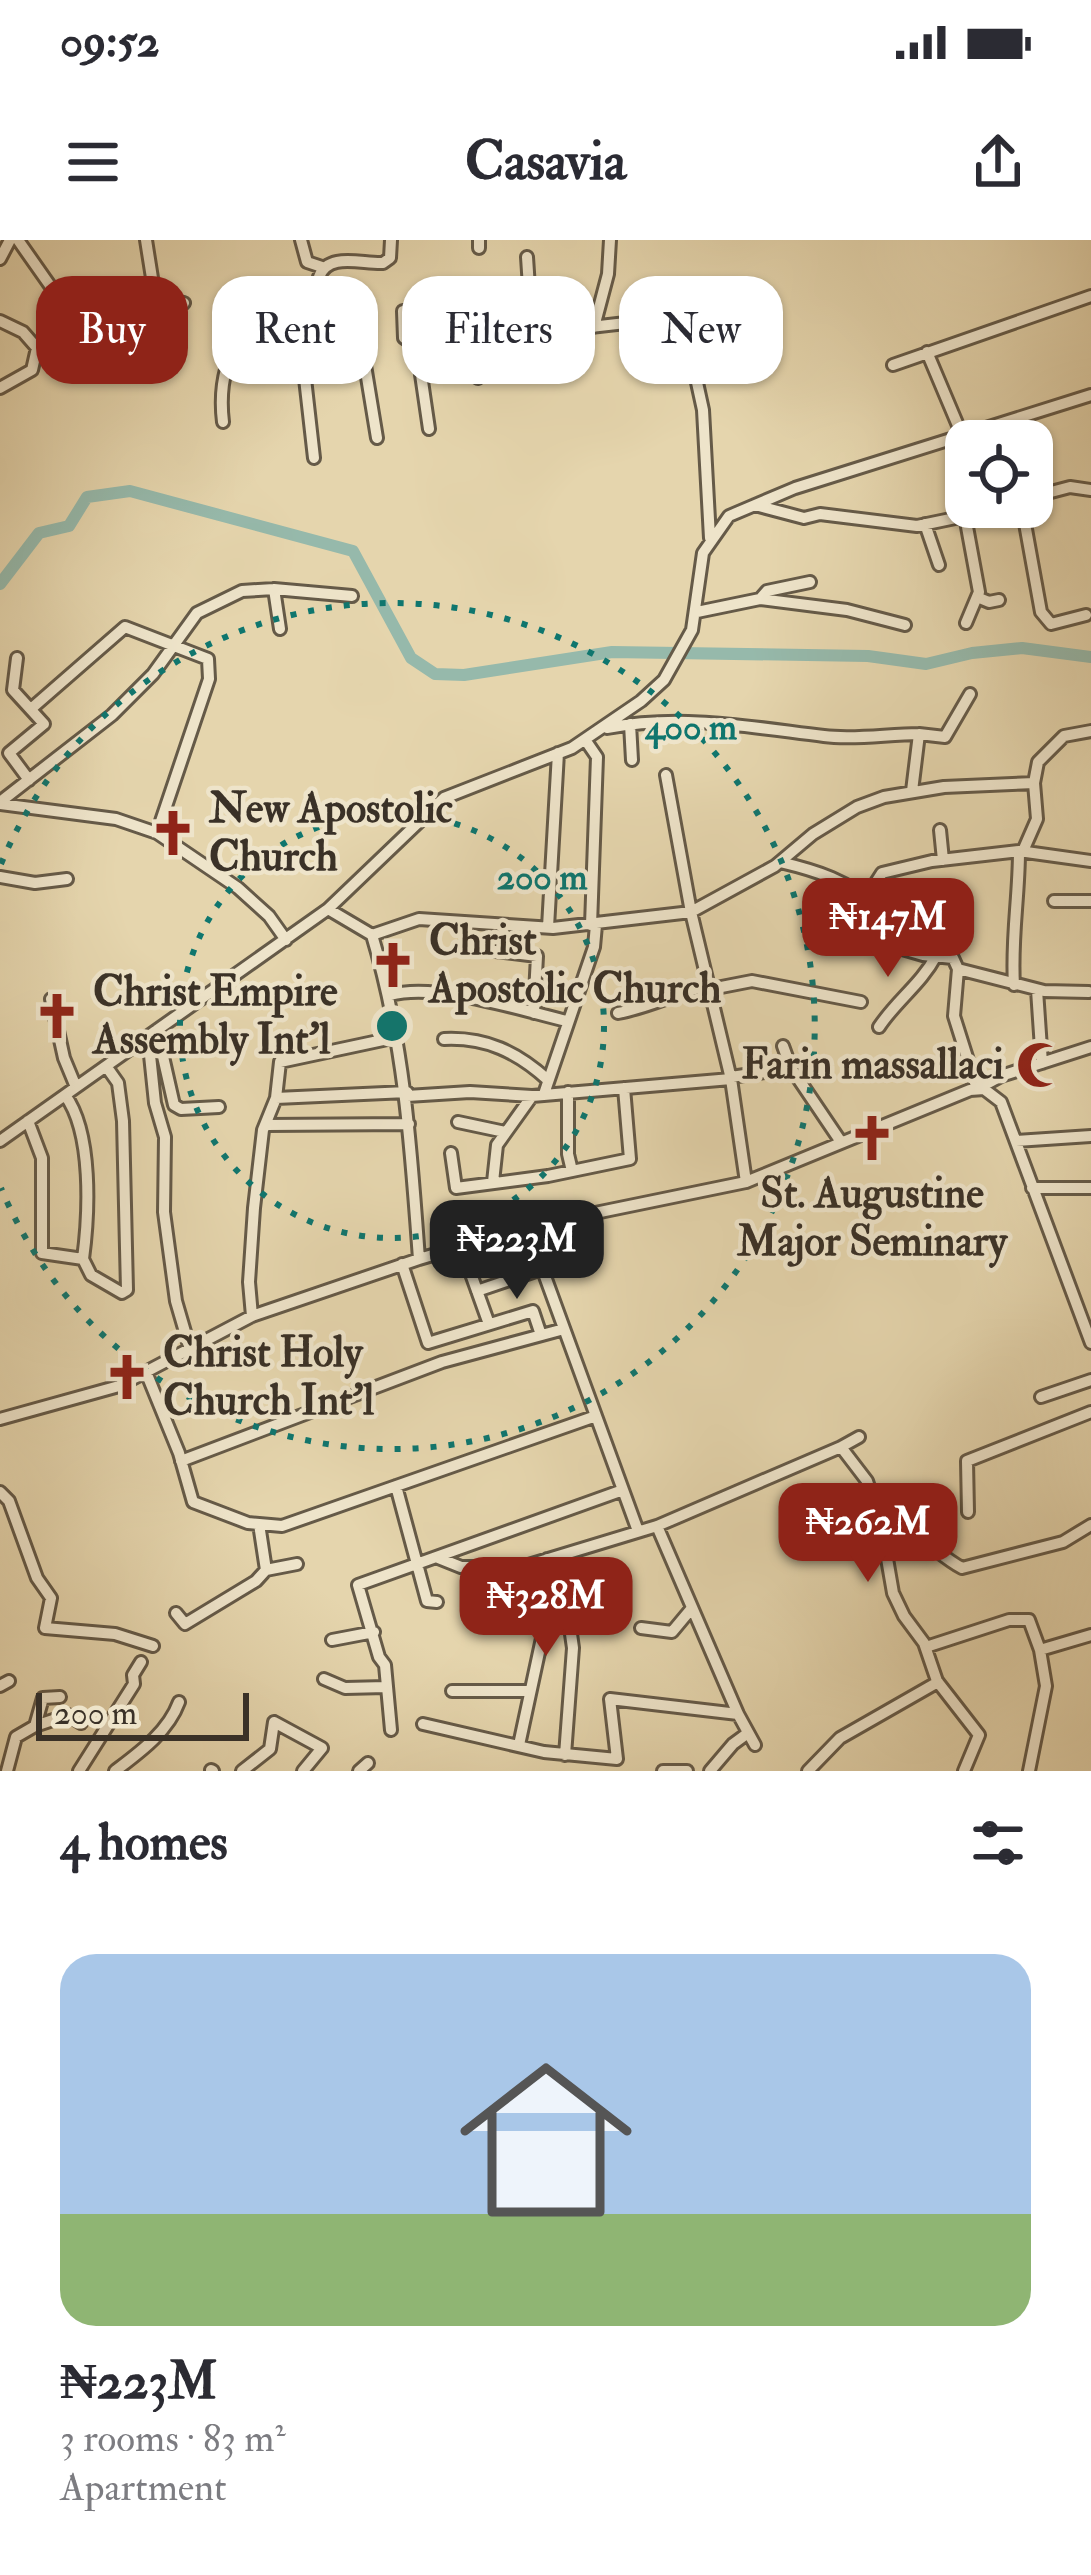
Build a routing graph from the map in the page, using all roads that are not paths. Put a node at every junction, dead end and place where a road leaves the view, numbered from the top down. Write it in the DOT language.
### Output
graph roads {
  1 [pos="14,240"];
  2 [pos="146,240"];
  3 [pos="301,240"];
  4 [pos="391,240"];
  5 [pos="610,240"];
  6 [pos="527,257"];
  7 [pos="0,259"];
  8 [pos="322,267"];
  9 [pos="42,276"];
  10 [pos="152,276"];
  11 [pos="319,276"];
  12 [pos="528,276"];
  13 [pos="1091,296"];
  14 [pos="0,321"];
  15 [pos="595,323"];
  16 [pos="595,327"];
  17 [pos="927,352"];
  18 [pos="893,365"];
  19 [pos="222,384"];
  20 [pos="305,384"];
  21 [pos="368,384"];
  22 [pos="422,384"];
  23 [pos="0,388"];
  24 [pos="1091,395"];
  25 [pos="961,420"];
  26 [pos="1017,420"];
  27 [pos="224,422"];
  28 [pos="429,429"];
  29 [pos="377,438"];
  30 [pos="945,444"];
  31 [pos="314,458"];
  32 [pos="1091,490"];
  33 [pos="1053,491"];
  34 [pos="752,504"];
  35 [pos="945,520"];
  36 [pos="925,524"];
  37 [pos="968,528"];
  38 [pos="1026,528"];
  39 [pos="710,538"];
  40 [pos="939,566"];
  41 [pos="809,582"];
  42 [pos="274,589"];
  43 [pos="352,596"];
  44 [pos="976,597"];
  45 [pos="760,599"];
  46 [pos="999,600"];
  47 [pos="698,612"];
  48 [pos="1086,615"];
  49 [pos="967,623"];
  50 [pos="905,625"];
  51 [pos="280,629"];
  52 [pos="173,645"];
  53 [pos="17,658"];
  54 [pos="970,694"];
  55 [pos="32,708"];
  56 [pos="630,724"];
  57 [pos="604,729"];
  58 [pos="1091,731"];
  59 [pos="920,734"];
  60 [pos="586,741"];
  61 [pos="559,753"];
  62 [pos="632,760"];
  63 [pos="666,775"];
  64 [pos="29,780"];
  65 [pos="1034,783"];
  66 [pos="912,791"];
  67 [pos="0,803"];
  68 [pos="940,830"];
  69 [pos="157,833"];
  70 [pos="1022,851"];
  71 [pos="943,860"];
  72 [pos="1091,861"];
  73 [pos="780,862"];
  74 [pos="0,878"];
  75 [pos="67,879"];
  76 [pos="866,898"];
  77 [pos="1054,901"];
  78 [pos="1091,901"];
  79 [pos="913,907"];
  80 [pos="328,909"];
  81 [pos="877,910"];
  82 [pos="691,912"];
  83 [pos="594,925"];
  84 [pos="548,927"];
  85 [pos="830,928"];
  86 [pos="372,935"];
  87 [pos="286,940"];
  88 [pos="869,940"];
  89 [pos="461,946"];
  90 [pos="936,956"];
  91 [pos="958,969"];
  92 [pos="1014,985"];
  93 [pos="710,987"];
  94 [pos="1037,990"];
  95 [pos="1089,992"];
  96 [pos="390,995"];
  97 [pos="51,999"];
  98 [pos="861,1002"];
  99 [pos="534,1013"];
  100 [pos="618,1013"];
  101 [pos="567,1021"];
  102 [pos="879,1027"];
  103 [pos="152,1033"];
  104 [pos="397,1037"];
  105 [pos="444,1039"];
  106 [pos="784,1046"];
  107 [pos="1091,1047"];
  108 [pos="1042,1063"];
  109 [pos="106,1066"];
  110 [pos="791,1068"];
  111 [pos="731,1078"];
  112 [pos="548,1079"];
  113 [pos="76,1087"];
  114 [pos="624,1088"];
  115 [pos="977,1089"];
  116 [pos="568,1092"];
  117 [pos="407,1094"];
  118 [pos="65,1095"];
  119 [pos="538,1095"];
  120 [pos="276,1098"];
  121 [pos="219,1107"];
  122 [pos="28,1121"];
  123 [pos="458,1122"];
  124 [pos="410,1124"];
  125 [pos="266,1125"];
  126 [pos="505,1132"];
  127 [pos="1091,1136"];
  128 [pos="0,1141"];
  129 [pos="1016,1141"];
  130 [pos="841,1142"];
  131 [pos="451,1153"];
  132 [pos="572,1172"];
  133 [pos="493,1182"];
  134 [pos="746,1182"];
  135 [pos="1032,1188"];
  136 [pos="1091,1188"];
  137 [pos="526,1227"];
  138 [pos="461,1246"];
  139 [pos="83,1259"];
  140 [pos="419,1259"];
  141 [pos="402,1264"];
  142 [pos="542,1269"];
  143 [pos="477,1291"];
  144 [pos="252,1316"];
  145 [pos="489,1324"];
  146 [pos="1088,1327"];
  147 [pos="564,1329"];
  148 [pos="542,1336"];
  149 [pos="1091,1343"];
  150 [pos="190,1349"];
  151 [pos="146,1372"];
  152 [pos="1091,1381"];
  153 [pos="1041,1397"];
  154 [pos="1091,1412"];
  155 [pos="596,1416"];
  156 [pos="0,1419"];
  157 [pos="859,1437"];
  158 [pos="841,1447"];
  159 [pos="181,1461"];
  160 [pos="396,1486"];
  161 [pos="623,1490"];
  162 [pos="0,1492"];
  163 [pos="968,1513"];
  164 [pos="880,1523"];
  165 [pos="259,1524"];
  166 [pos="1091,1525"];
  167 [pos="657,1526"];
  168 [pos="638,1531"];
  169 [pos="436,1557"];
  170 [pos="547,1559"];
  171 [pos="418,1563"];
  172 [pos="297,1564"];
  173 [pos="497,1569"];
  174 [pos="266,1570"];
  175 [pos="437,1602"];
  176 [pos="692,1608"];
  177 [pos="176,1613"];
  178 [pos="471,1613"];
  179 [pos="547,1615"];
  180 [pos="641,1628"];
  181 [pos="374,1632"];
  182 [pos="1091,1635"];
  183 [pos="332,1640"];
  184 [pos="153,1646"];
  185 [pos="926,1648"];
  186 [pos="1040,1650"];
  187 [pos="142,1662"];
  188 [pos="324,1679"];
  189 [pos="938,1682"];
  190 [pos="386,1687"];
  191 [pos="452,1691"];
  192 [pos="530,1691"];
  193 [pos="60,1697"];
  194 [pos="179,1702"];
  195 [pos="738,1714"];
  196 [pos="81,1723"];
  197 [pos="423,1724"];
  198 [pos="34,1726"];
  199 [pos="391,1730"];
  200 [pos="519,1745"];
  201 [pos="565,1755"];
  202 [pos="617,1765"];
  203 [pos="7,1771"];
  204 [pos="79,1771"];
  205 [pos="116,1771"];
  206 [pos="242,1771"];
  207 [pos="303,1771"];
  208 [pos="663,1771"];
  209 [pos="688,1771"];
  210 [pos="710,1771"];
  211 [pos="808,1771"];
  212 [pos="964,1771"];
  213 [pos="1029,1771"];
  1 -- 7 [label="street"];
  1 -- 9 [label="street"];
  2 -- 10 [label="street"];
  3 -- 8 [label="street"];
  4 -- 8 [label="street"];
  5 -- 15 [label="street"];
  6 -- 12 [label="street"];
  8 -- 11 [label="street"];
  13 -- 17 [label="street"];
  14 -- 23 [label="street"];
  16 -- 39 [label="street"];
  17 -- 18 [label="street"];
  17 -- 25 [label="street"];
  19 -- 27 [label="street"];
  20 -- 31 [label="street"];
  21 -- 29 [label="street"];
  22 -- 28 [label="street"];
  24 -- 26 [label="street"];
  30 -- 34 [label="street"];
  32 -- 33 [label="street"];
  34 -- 36 [label="street"];
  34 -- 39 [label="street"];
  35 -- 36 [label="street"];
  36 -- 40 [label="street"];
  37 -- 44 [label="street"];
  38 -- 48 [label="street"];
  39 -- 47 [label="street"];
  41 -- 45 [label="street"];
  42 -- 43 [label="street"];
  42 -- 51 [label="street"];
  42 -- 52 [label="street"];
  44 -- 46 [label="street"];
  44 -- 49 [label="street"];
  45 -- 47 [label="street"];
  45 -- 50 [label="street"];
  47 -- 57 [label="street"];
  52 -- 55 [label="street"];
  52 -- 64 [label="street"];
  52 -- 69 [label="street"];
  53 -- 55 [label="street"];
  54 -- 59 [label="street"];
  55 -- 64 [label="street"];
  56 -- 57 [label="street"];
  56 -- 59 [label="street"];
  56 -- 62 [label="street"];
  57 -- 60 [label="street"];
  58 -- 65 [label="street"];
  59 -- 66 [label="street"];
  60 -- 61 [label="street"];
  60 -- 83 [label="street"];
  61 -- 80 [label="street"];
  61 -- 84 [label="street"];
  63 -- 82 [label="street"];
  64 -- 67 [label="street"];
  65 -- 66 [label="street"];
  65 -- 70 [label="street"];
  66 -- 73 [label="street"];
  67 -- 69 [label="street"];
  68 -- 71 [label="street"];
  69 -- 87 [label="street"];
  70 -- 71 [label="street"];
  70 -- 72 [label="street"];
  70 -- 92 [label="street"];
  71 -- 76 [label="street"];
  73 -- 76 [label="street"];
  73 -- 82 [label="street"];
  74 -- 75 [label="street"];
  76 -- 81 [label="street"];
  77 -- 78 [label="street"];
  79 -- 81 [label="street"];
  80 -- 86 [label="street"];
  80 -- 87 [label="street"];
  81 -- 88 [label="street"];
  82 -- 83 [label="street"];
  82 -- 93 [label="street"];
  83 -- 84 [label="street"];
  83 -- 101 [label="street"];
  84 -- 86 [label="street"];
  85 -- 88 [label="street"];
  86 -- 96 [label="street"];
  87 -- 103 [label="street"];
  88 -- 90 [label="street"];
  89 -- 99 [label="street"];
  90 -- 91 [label="street"];
  90 -- 102 [label="street"];
  91 -- 92 [label="street"];
  91 -- 115 [label="street"];
  92 -- 94 [label="street"];
  93 -- 98 [label="street"];
  93 -- 100 [label="street"];
  93 -- 111 [label="street"];
  94 -- 95 [label="street"];
  94 -- 108 [label="street"];
  96 -- 99 [label="street"];
  96 -- 104 [label="street"];
  97 -- 113 [label="street"];
  99 -- 101 [label="street"];
  101 -- 112 [label="street"];
  103 -- 109 [label="street"];
  103 -- 121 [label="street"];
  103 -- 150 [label="street"];
  104 -- 117 [label="street"];
  104 -- 120 [label="street"];
  105 -- 112 [label="street"];
  106 -- 110 [label="street"];
  107 -- 108 [label="street"];
  108 -- 115 [label="street"];
  109 -- 113 [label="street"];
  109 -- 139 [label="street"];
  110 -- 111 [label="street"];
  110 -- 130 [label="street"];
  111 -- 114 [label="street"];
  111 -- 134 [label="street"];
  112 -- 119 [label="street"];
  113 -- 118 [label="street"];
  114 -- 116 [label="street"];
  114 -- 132 [label="street"];
  115 -- 129 [label="street"];
  115 -- 130 [label="street"];
  116 -- 119 [label="street"];
  116 -- 132 [label="street"];
  117 -- 119 [label="street"];
  117 -- 120 [label="street"];
  117 -- 124 [label="street"];
  118 -- 122 [label="street"];
  118 -- 139 [label="street"];
  119 -- 126 [label="street"];
  120 -- 125 [label="street"];
  122 -- 128 [label="street"];
  122 -- 139 [label="street"];
  123 -- 126 [label="street"];
  124 -- 125 [label="street"];
  124 -- 140 [label="street"];
  125 -- 144 [label="street"];
  126 -- 133 [label="street"];
  127 -- 129 [label="street"];
  129 -- 135 [label="street"];
  130 -- 134 [label="street"];
  131 -- 133 [label="street"];
  132 -- 133 [label="street"];
  134 -- 137 [label="street"];
  135 -- 136 [label="street"];
  135 -- 146 [label="street"];
  137 -- 138 [label="street"];
  137 -- 142 [label="street"];
  138 -- 140 [label="street"];
  138 -- 143 [label="street"];
  140 -- 141 [label="street"];
  141 -- 144 [label="street"];
  141 -- 145 [label="street"];
  142 -- 143 [label="street"];
  142 -- 147 [label="street"];
  143 -- 145 [label="street"];
  144 -- 150 [label="street"];
  145 -- 148 [label="street"];
  146 -- 149 [label="street"];
  147 -- 148 [label="street"];
  147 -- 155 [label="street"];
  148 -- 159 [label="street"];
  150 -- 151 [label="street"];
  151 -- 156 [label="street"];
  151 -- 159 [label="street"];
  152 -- 153 [label="street"];
  154 -- 163 [label="street"];
  155 -- 160 [label="street"];
  155 -- 161 [label="street"];
  157 -- 158 [label="street"];
  158 -- 164 [label="street"];
  158 -- 167 [label="street"];
  159 -- 165 [label="street"];
  160 -- 165 [label="street"];
  160 -- 171 [label="street"];
  161 -- 168 [label="street"];
  161 -- 169 [label="street"];
  162 -- 184 [label="street"];
  164 -- 166 [label="street"];
  164 -- 185 [label="street"];
  165 -- 174 [label="street"];
  167 -- 168 [label="street"];
  167 -- 176 [label="street"];
  168 -- 170 [label="street"];
  169 -- 171 [label="street"];
  169 -- 173 [label="street"];
  170 -- 173 [label="street"];
  170 -- 201 [label="street"];
  171 -- 175 [label="street"];
  171 -- 181 [label="street"];
  172 -- 174 [label="street"];
  173 -- 178 [label="street"];
  174 -- 177 [label="street"];
  176 -- 180 [label="street"];
  176 -- 195 [label="street"];
  179 -- 192 [label="street"];
  181 -- 183 [label="street"];
  181 -- 190 [label="street"];
  182 -- 186 [label="street"];
  185 -- 186 [label="street"];
  185 -- 189 [label="street"];
  186 -- 213 [label="street"];
  187 -- 204 [label="street"];
  188 -- 190 [label="street"];
  189 -- 211 [label="street"];
  189 -- 212 [label="street"];
  190 -- 199 [label="street"];
  191 -- 192 [label="street"];
  192 -- 200 [label="street"];
  193 -- 198 [label="street"];
  194 -- 205 [label="street"];
  195 -- 202 [label="street"];
  195 -- 210 [label="street"];
  196 -- 198 [label="street"];
  197 -- 200 [label="street"];
  198 -- 203 [label="street"];
  200 -- 201 [label="street"];
  201 -- 202 [label="street"];
  206 -- 207 [label="street"];
  208 -- 209 [label="street"];
}
